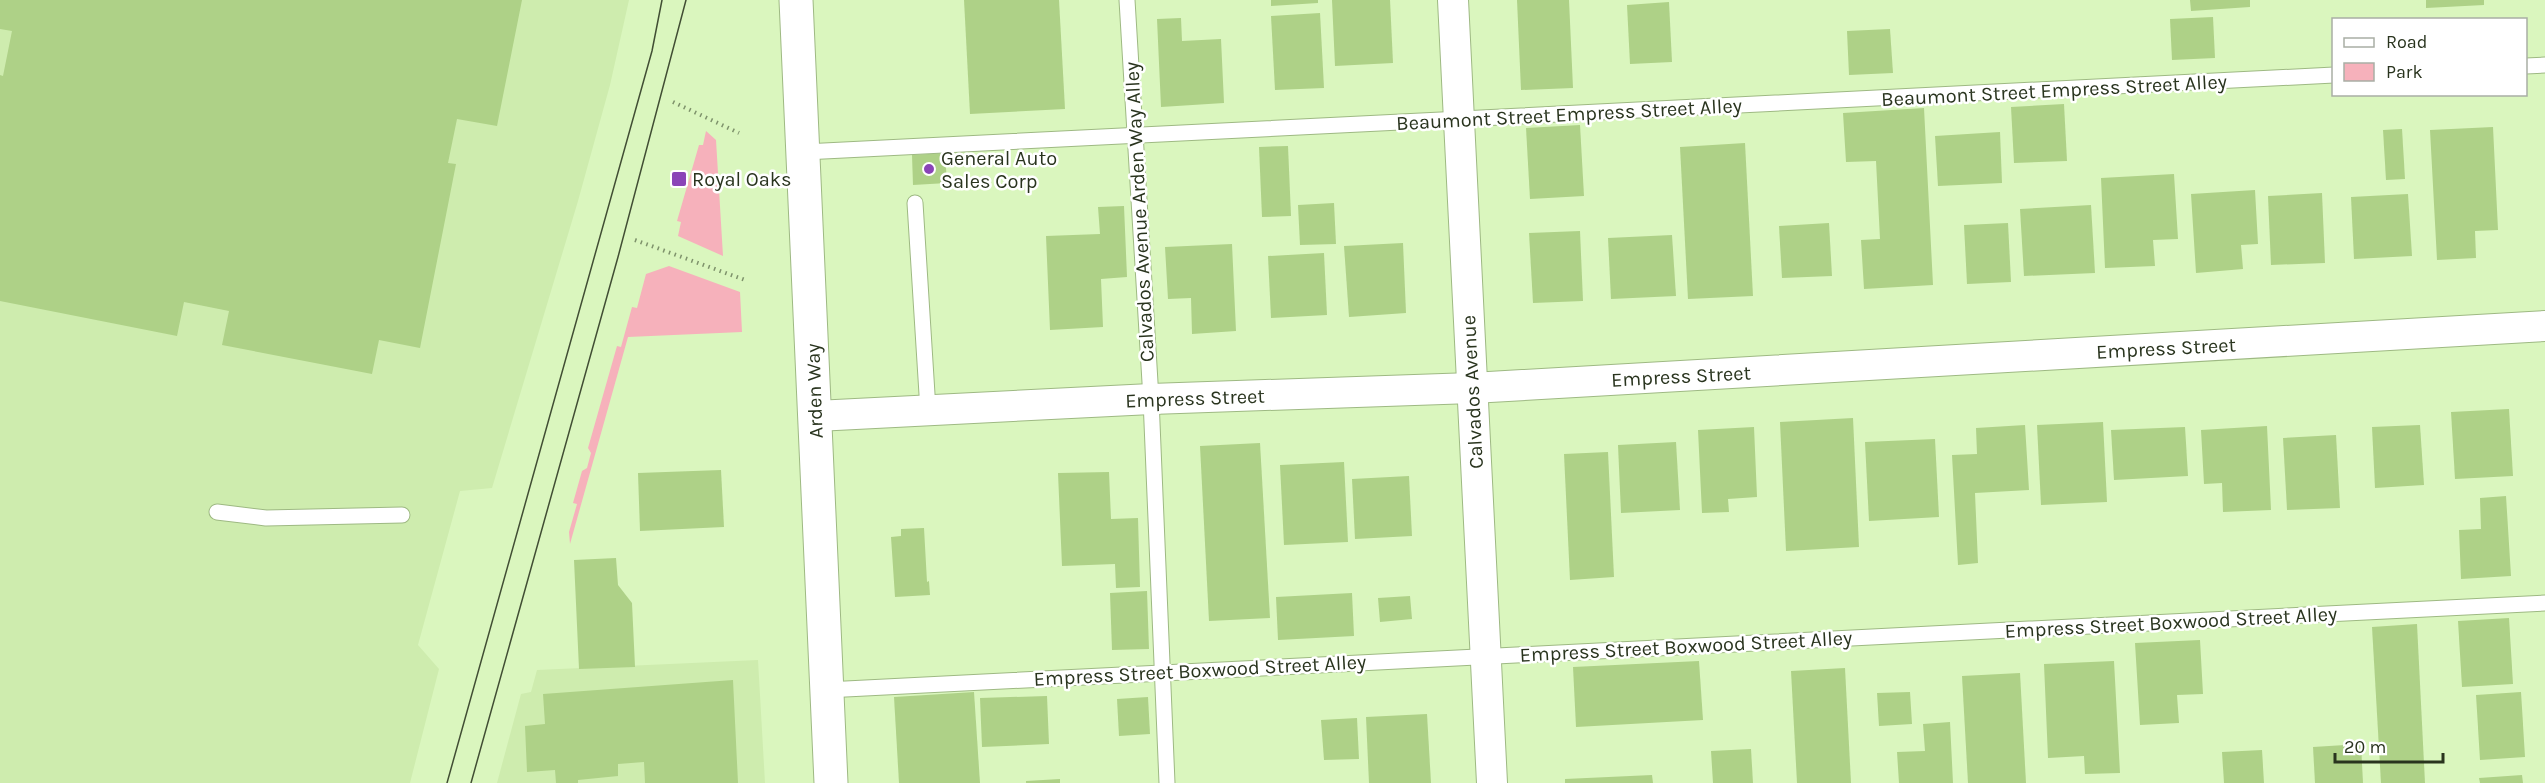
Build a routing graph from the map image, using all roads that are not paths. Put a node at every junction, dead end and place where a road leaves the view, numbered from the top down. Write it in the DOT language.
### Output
graph roads {
  1 [pos="796,0"];
  2 [pos="1127,0"];
  3 [pos="1453,0"];
  4 [pos="2545,64"];
  5 [pos="2527,66"];
  6 [pos="2332,75"];
  7 [pos="1458,120"];
  8 [pos="1134,136"];
  9 [pos="804,152"];
  10 [pos="915,203"];
  11 [pos="2545,326"];
  12 [pos="1472,388"];
  13 [pos="1150,399"];
  14 [pos="928,410"];
  15 [pos="816,416"];
  16 [pos="217,512"];
  17 [pos="402,515"];
  18 [pos="2545,603"];
  19 [pos="1485,656"];
  20 [pos="1162,672"];
  21 [pos="826,690"];
  22 [pos="831,783"];
  23 [pos="1167,783"];
  24 [pos="1492,783"];
  1 -- 9 [label="main road, Arden Way"];
  2 -- 8 [label="lane, Calvados Avenue Arden Way Alley"];
  3 -- 7 [label="street, Calvados Avenue"];
  4 -- 5 [label="lane"];
  6 -- 7 [label="lane, Beaumont Street Empress Street Alley"];
  7 -- 8 [label="lane, Beaumont Street Empress Street Alley"];
  7 -- 12 [label="street, Calvados Avenue"];
  8 -- 9 [label="lane, Beaumont Street Empress Street Alley"];
  8 -- 13 [label="lane, Calvados Avenue Arden Way Alley"];
  9 -- 15 [label="main road, Arden Way"];
  10 -- 14 [label="lane"];
  11 -- 12 [label="street, Empress Street"];
  12 -- 13 [label="street, Empress Street"];
  12 -- 19 [label="street, Calvados Avenue"];
  13 -- 14 [label="street, Empress Street"];
  13 -- 20 [label="lane, Calvados Avenue Arden Way Alley"];
  14 -- 15 [label="street, Empress Street"];
  15 -- 21 [label="main road, Arden Way"];
  16 -- 17 [label="lane"];
  18 -- 19 [label="lane, Empress Street Boxwood Street Alley"];
  19 -- 20 [label="lane, Empress Street Boxwood Street Alley"];
  19 -- 24 [label="street, Calvados Avenue"];
  20 -- 21 [label="lane, Empress Street Boxwood Street Alley"];
  20 -- 23 [label="lane, Calvados Avenue Arden Way Alley"];
  21 -- 22 [label="main road, Arden Way"];
}
